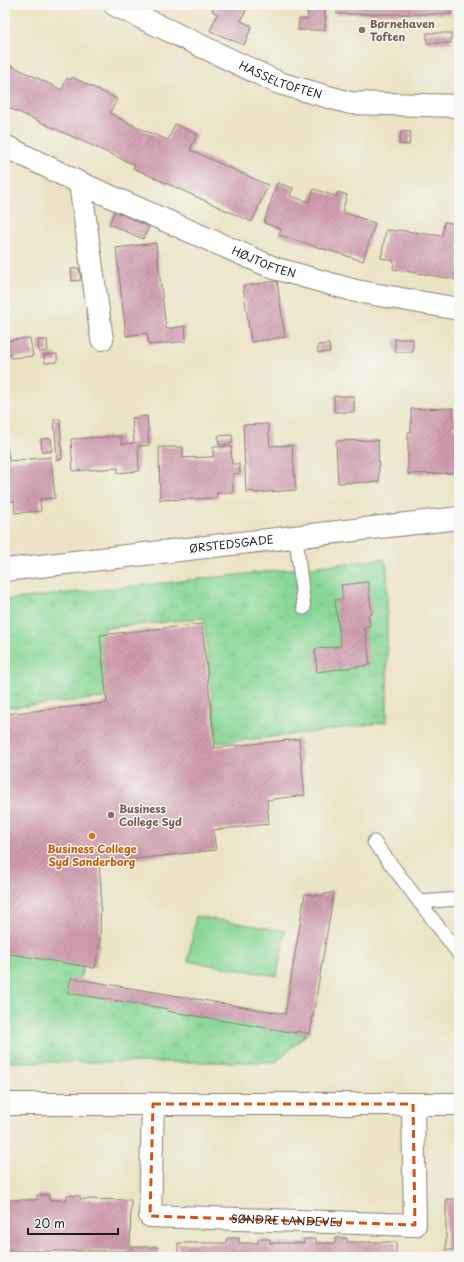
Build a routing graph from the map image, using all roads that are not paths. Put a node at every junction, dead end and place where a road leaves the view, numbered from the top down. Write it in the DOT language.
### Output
graph roads {
  1 [pos="115,5"];
  2 [pos="459,106"];
  3 [pos="5,146"];
  4 [pos="80,184"];
  5 [pos="459,309"];
  6 [pos="102,339"];
  7 [pos="459,518"];
  8 [pos="296,537"];
  9 [pos="5,570"];
  10 [pos="304,608"];
  11 [pos="374,842"];
  12 [pos="459,898"];
  13 [pos="419,902"];
  14 [pos="459,954"];
  15 [pos="5,1104"];
  16 [pos="153,1104"];
  17 [pos="413,1104"];
  18 [pos="459,1104"];
  1 -- 2 [label="street, HASSELTOFTEN"];
  3 -- 4 [label="street, HØJTOFTEN"];
  4 -- 5 [label="street, HØJTOFTEN"];
  4 -- 6 [label="street"];
  7 -- 8 [label="street, ØRSTEDSGADE"];
  8 -- 9 [label="street, ØRSTEDSGADE"];
  8 -- 10 [label="lane"];
  11 -- 13 [label="lane"];
  12 -- 13 [label="lane"];
  13 -- 14 [label="lane"];
  15 -- 16 [label="street"];
  16 -- 17 [label="street"];
  16 -- 17 [label="street, SØNDRE LANDEVEJ"];
  17 -- 18 [label="street"];
}
